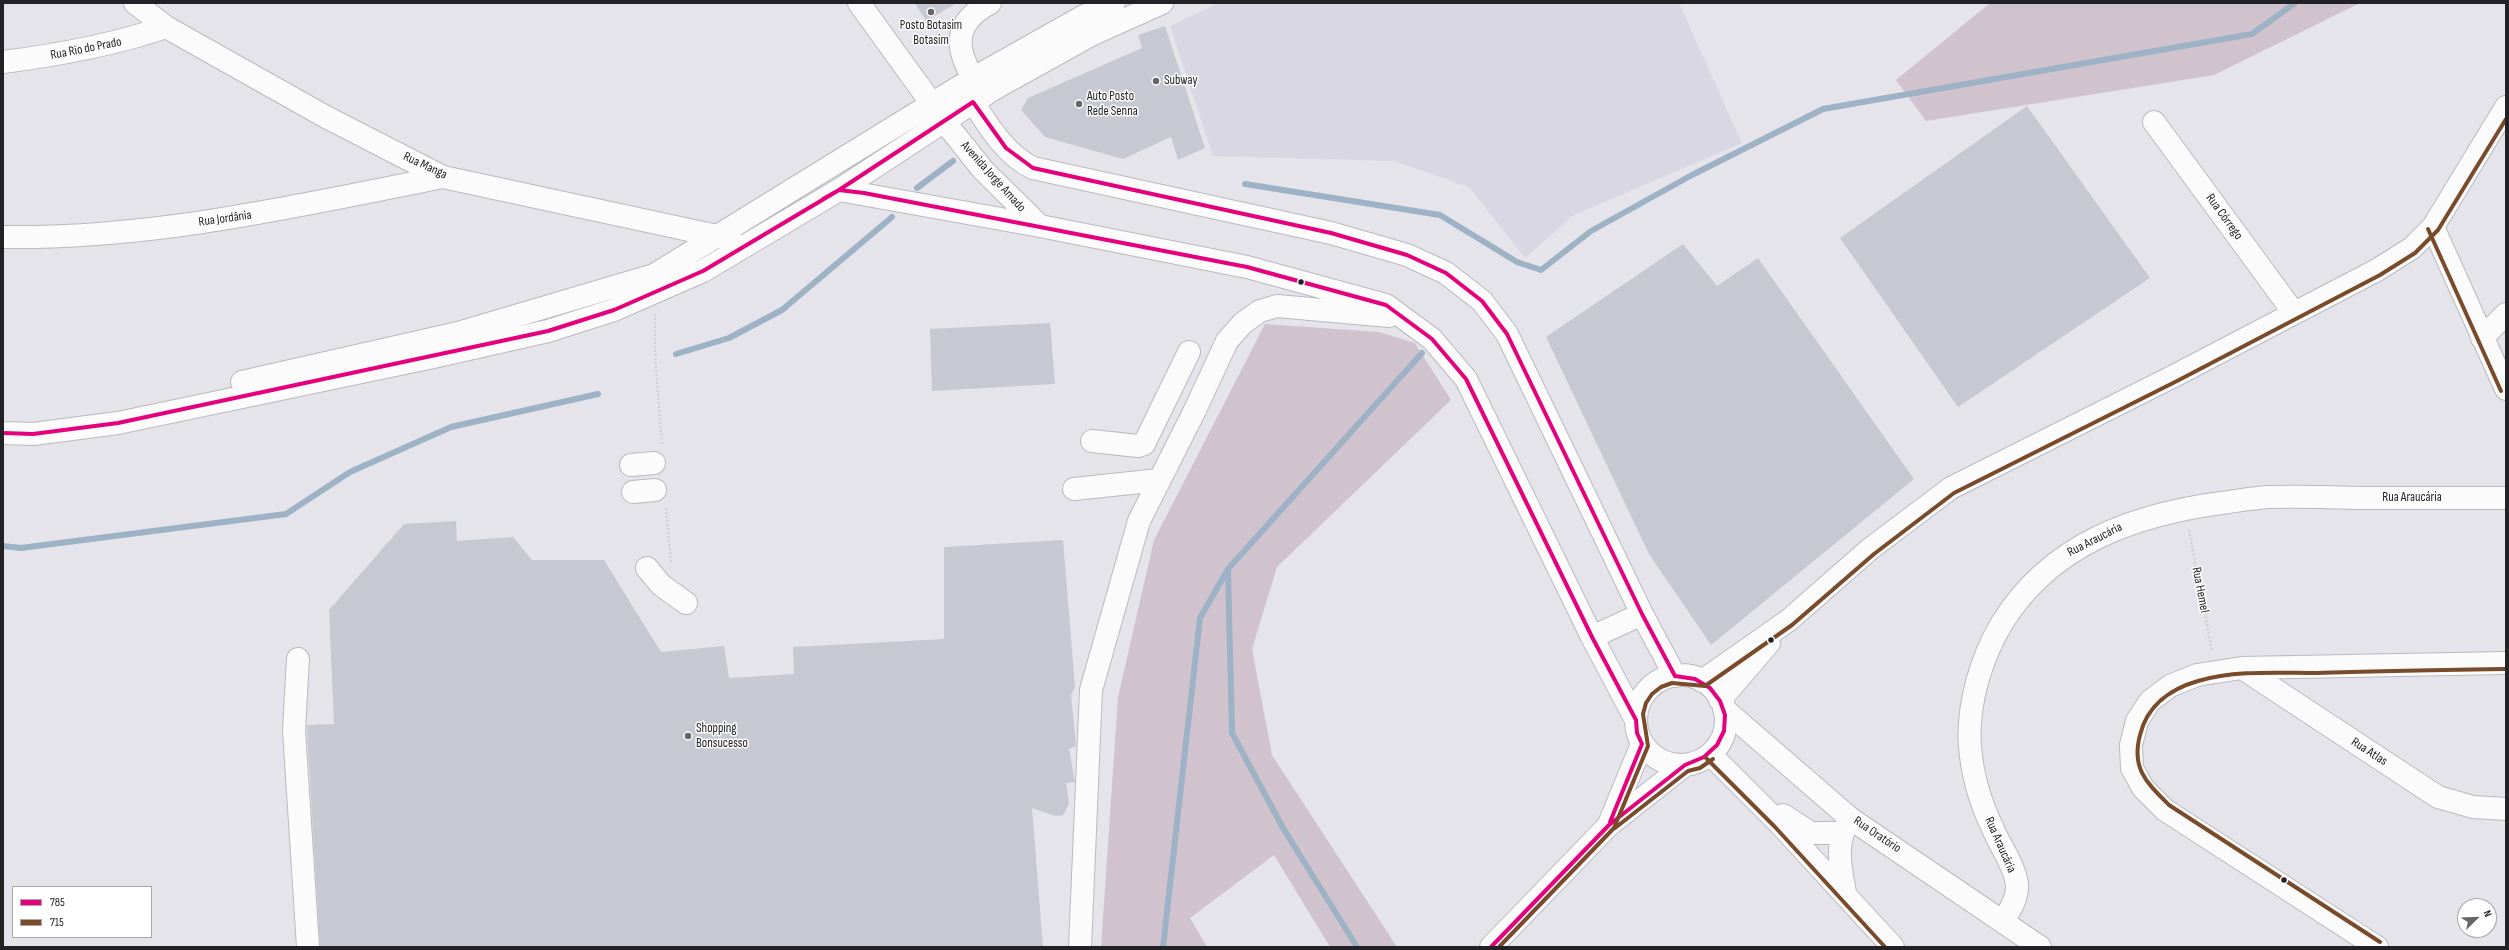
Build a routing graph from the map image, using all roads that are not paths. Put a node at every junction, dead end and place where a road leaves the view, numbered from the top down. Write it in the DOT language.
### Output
graph roads {
  1 [pos="135,3"];
  2 [pos="859,3"];
  3 [pos="990,3"];
  4 [pos="1114,3"];
  5 [pos="1162,3"];
  6 [pos="1082,18"];
  7 [pos="166,27"];
  8 [pos="3,62"];
  9 [pos="976,92"];
  10 [pos="2506,107"];
  11 [pos="938,113"];
  12 [pos="2154,122"];
  13 [pos="443,177"];
  14 [pos="839,190"];
  15 [pos="1040,226"];
  16 [pos="2433,227"];
  17 [pos="718,236"];
  18 [pos="3,237"];
  19 [pos="749,243"];
  20 [pos="2294,313"];
  21 [pos="2506,314"];
  22 [pos="1405,317"];
  23 [pos="2482,338"];
  24 [pos="1189,352"];
  25 [pos="2506,389"];
  26 [pos="3,419"];
  27 [pos="3,433"];
  28 [pos="1092,441"];
  29 [pos="654,463"];
  30 [pos="631,465"];
  31 [pos="1159,480"];
  32 [pos="1074,489"];
  33 [pos="655,490"];
  34 [pos="633,492"];
  35 [pos="2506,498"];
  36 [pos="648,568"];
  37 [pos="686,603"];
  38 [pos="1642,614"];
  39 [pos="1789,620"];
  40 [pos="1592,638"];
  41 [pos="298,659"];
  42 [pos="2506,663"];
  43 [pos="2242,668"];
  44 [pos="1675,676"];
  45 [pos="1702,681"];
  46 [pos="1722,705"];
  47 [pos="1636,720"];
  48 [pos="1642,744"];
  49 [pos="1710,754"];
  50 [pos="1685,765"];
  51 [pos="1748,790"];
  52 [pos="2506,809"];
  53 [pos="1609,825"];
  54 [pos="1847,826"];
  55 [pos="1845,893"];
  56 [pos="2004,920"];
  57 [pos="308,947"];
  58 [pos="1080,947"];
  59 [pos="1491,947"];
  60 [pos="1892,947"];
  61 [pos="2040,947"];
  62 [pos="2378,947"];
  1 -- 7 [label="street, Rua Manga"];
  2 -- 11 [label="street, Avenida Jorge Amado"];
  3 -- 9 [label="street"];
  4 -- 6 [label="street"];
  5 -- 6 [label="street"];
  6 -- 9 [label="street"];
  7 -- 8 [label="street, Rua Rio do Prado"];
  7 -- 13 [label="street, Rua Manga"];
  9 -- 11 [label="street"];
  9 -- 38 [label="street"];
  10 -- 16 [label="street"];
  11 -- 14 [label="street"];
  11 -- 15 [label="street, Avenida Jorge Amado"];
  11 -- 17 [label="street"];
  12 -- 20 [label="street, Rua Córrego"];
  13 -- 17 [label="street, Rua Manga"];
  13 -- 18 [label="street, Rua Jordânia"];
  14 -- 15 [label="street"];
  14 -- 19 [label="street"];
  15 -- 22 [label="street"];
  16 -- 20 [label="street"];
  16 -- 23 [label="street"];
  17 -- 19 [label="street, Rua Manga"];
  17 -- 26 [label="street"];
  19 -- 27 [label="street"];
  20 -- 39 [label="street"];
  21 -- 23 [label="street"];
  22 -- 31 [label="street"];
  22 -- 40 [label="street"];
  23 -- 25 [label="street"];
  24 -- 28 [label="street"];
  29 -- 30 [label="street"];
  31 -- 32 [label="street"];
  31 -- 58 [label="street"];
  33 -- 34 [label="street"];
  35 -- 56 [label="street, Rua Araucária"];
  36 -- 37 [label="street"];
  38 -- 40 [label="street"];
  38 -- 44 [label="street"];
  39 -- 45 [label="street"];
  39 -- 46 [label="street"];
  40 -- 47 [label="street"];
  41 -- 57 [label="street"];
  42 -- 43 [label="street"];
  43 -- 52 [label="street, Rua Atlas"];
  43 -- 62 [label="street"];
  44 -- 45 [label="street"];
  44 -- 47 [label="street"];
  45 -- 46 [label="street"];
  46 -- 49 [label="street"];
  46 -- 54 [label="street, Rua Oratório"];
  47 -- 48 [label="street"];
  48 -- 50 [label="street"];
  48 -- 53 [label="street"];
  49 -- 50 [label="street"];
  49 -- 51 [label="street"];
  50 -- 53 [label="street"];
  51 -- 54 [label="street"];
  51 -- 55 [label="street"];
  53 -- 59 [label="street"];
  54 -- 55 [label="street"];
  54 -- 56 [label="street, Rua Oratório"];
  55 -- 60 [label="street"];
  56 -- 61 [label="street, Rua Oratório"];
}
